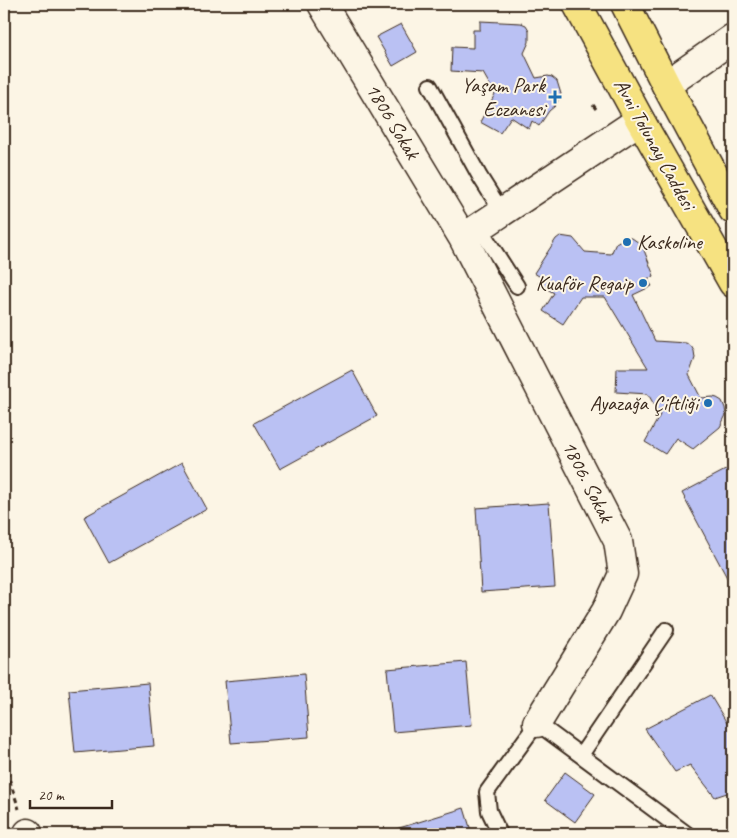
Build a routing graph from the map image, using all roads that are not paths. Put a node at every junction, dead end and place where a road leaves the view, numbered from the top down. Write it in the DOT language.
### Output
graph roads {
  1 [pos="322,4"];
  2 [pos="577,4"];
  3 [pos="625,4"];
  4 [pos="733,38"];
  5 [pos="666,85"];
  6 [pos="430,86"];
  7 [pos="640,120"];
  8 [pos="733,210"];
  9 [pos="502,212"];
  10 [pos="471,233"];
  11 [pos="733,284"];
  12 [pos="517,286"];
  13 [pos="666,630"];
  14 [pos="537,723"];
  15 [pos="581,754"];
  16 [pos="500,834"];
  17 [pos="687,834"];
  1 -- 10 [label="street, 1806 Sokak"];
  2 -- 7 [label="main road, Avni Tolunay Caddesi"];
  3 -- 5 [label="main road, Avni Tolunay Caddesi"];
  4 -- 5 [label="street"];
  5 -- 8 [label="main road, Avni Tolunay Caddesi"];
  6 -- 9 [label="lane"];
  7 -- 9 [label="street"];
  7 -- 11 [label="main road, Avni Tolunay Caddesi"];
  9 -- 10 [label="street"];
  10 -- 12 [label="lane"];
  10 -- 14 [label="street, 1806. Sokak"];
  13 -- 15 [label="lane"];
  14 -- 15 [label="lane"];
  14 -- 16 [label="lane"];
  15 -- 17 [label="lane"];
}
